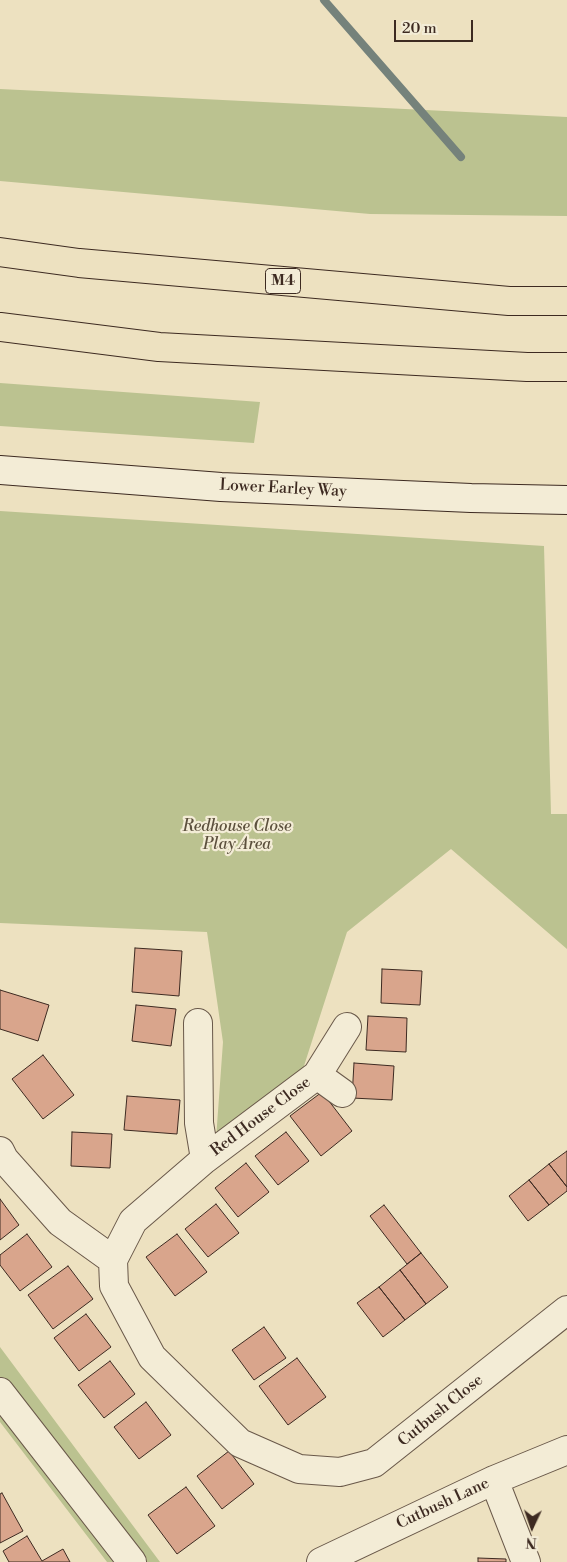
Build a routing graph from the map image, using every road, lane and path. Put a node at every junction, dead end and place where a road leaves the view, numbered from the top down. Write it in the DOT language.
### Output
graph roads {
  1 [pos="0,252"];
  2 [pos="567,301"];
  3 [pos="0,327"];
  4 [pos="567,367"];
  5 [pos="0,470"];
  6 [pos="567,500"];
  7 [pos="198,1023"];
  8 [pos="347,1027"];
  9 [pos="317,1075"];
  10 [pos="342,1093"];
  11 [pos="0,1151"];
  12 [pos="205,1159"];
  13 [pos="113,1260"];
  14 [pos="567,1310"];
  15 [pos="0,1392"];
  16 [pos="567,1450"];
  17 [pos="299,1469"];
  18 [pos="494,1480"];
  19 [pos="132,1562"];
  20 [pos="321,1562"];
  21 [pos="526,1562"];
  1 -- 2 [label="highway, M4"];
  3 -- 4 [label="highway"];
  5 -- 6 [label="street, Lower Earley Way"];
  7 -- 12 [label="street, Red House Close"];
  8 -- 9 [label="street, Red House Close"];
  9 -- 10 [label="street, Red House Close"];
  9 -- 12 [label="street, Red House Close"];
  11 -- 13 [label="street"];
  12 -- 13 [label="street, Red House Close"];
  13 -- 17 [label="street, Red House Close"];
  14 -- 17 [label="street, Cutbush Close"];
  15 -- 19 [label="street"];
  16 -- 18 [label="street, Cutbush Lane"];
  18 -- 20 [label="street, Cutbush Lane"];
  18 -- 21 [label="street"];
}
